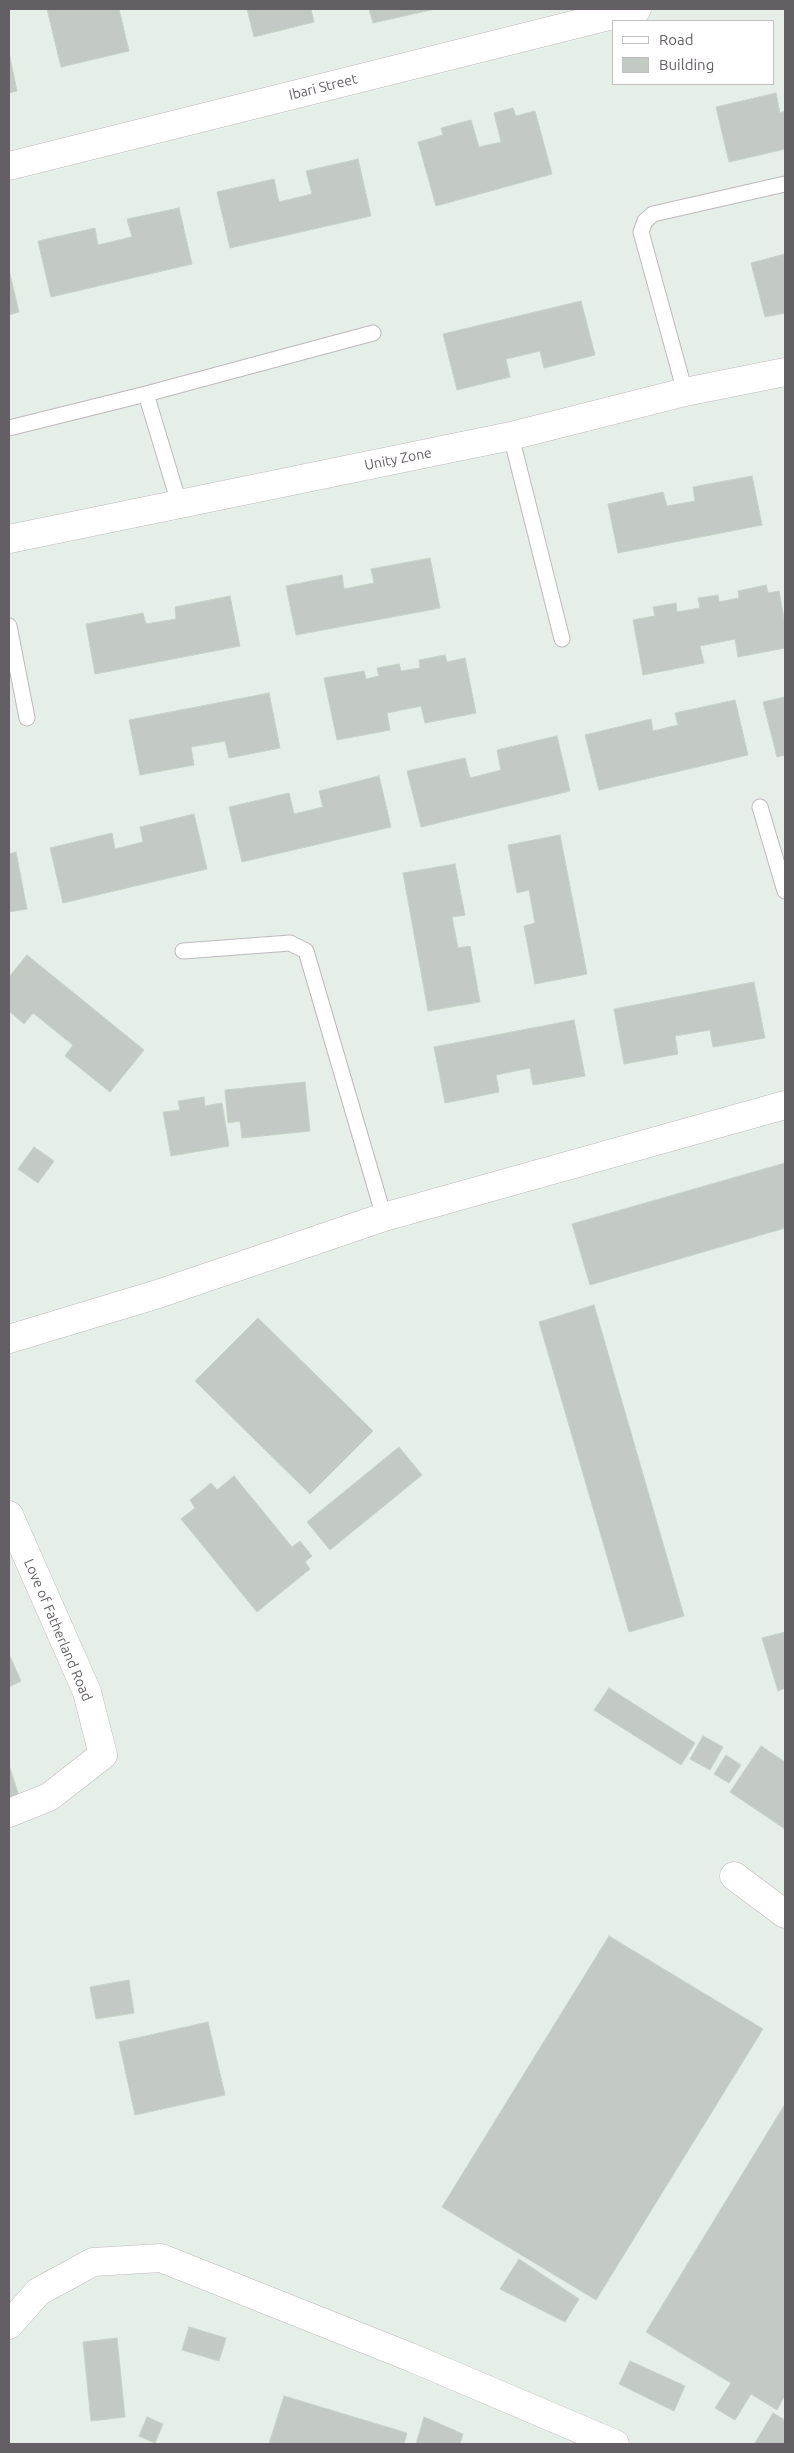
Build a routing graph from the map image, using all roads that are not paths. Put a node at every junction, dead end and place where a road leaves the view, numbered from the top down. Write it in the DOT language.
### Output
graph roads {
  1 [pos="636,9"];
  2 [pos="9,166"];
  3 [pos="785,184"];
  4 [pos="373,333"];
  5 [pos="785,372"];
  6 [pos="685,392"];
  7 [pos="146,394"];
  8 [pos="9,428"];
  9 [pos="511,436"];
  10 [pos="179,503"];
  11 [pos="9,539"];
  12 [pos="9,626"];
  13 [pos="562,639"];
  14 [pos="28,718"];
  15 [pos="760,807"];
  16 [pos="785,891"];
  17 [pos="183,951"];
  18 [pos="785,1105"];
  19 [pos="384,1217"];
  20 [pos="9,1339"];
  21 [pos="9,1515"];
  22 [pos="9,1813"];
  23 [pos="734,1876"];
  24 [pos="785,1914"];
  25 [pos="9,2325"];
  26 [pos="615,2444"];
  1 -- 2 [label="street, Ibari Street"];
  3 -- 6 [label="lane"];
  4 -- 7 [label="lane"];
  5 -- 6 [label="street, Unity Zone"];
  6 -- 9 [label="street, Unity Zone"];
  7 -- 8 [label="lane"];
  7 -- 10 [label="lane"];
  9 -- 10 [label="street, Unity Zone"];
  9 -- 13 [label="lane"];
  10 -- 11 [label="street, Unity Zone"];
  12 -- 14 [label="lane"];
  15 -- 16 [label="lane"];
  17 -- 19 [label="lane"];
  18 -- 19 [label="street"];
  19 -- 20 [label="street"];
  21 -- 22 [label="street, Love of Fatherland Road"];
  23 -- 24 [label="street"];
  25 -- 26 [label="street"];
}
